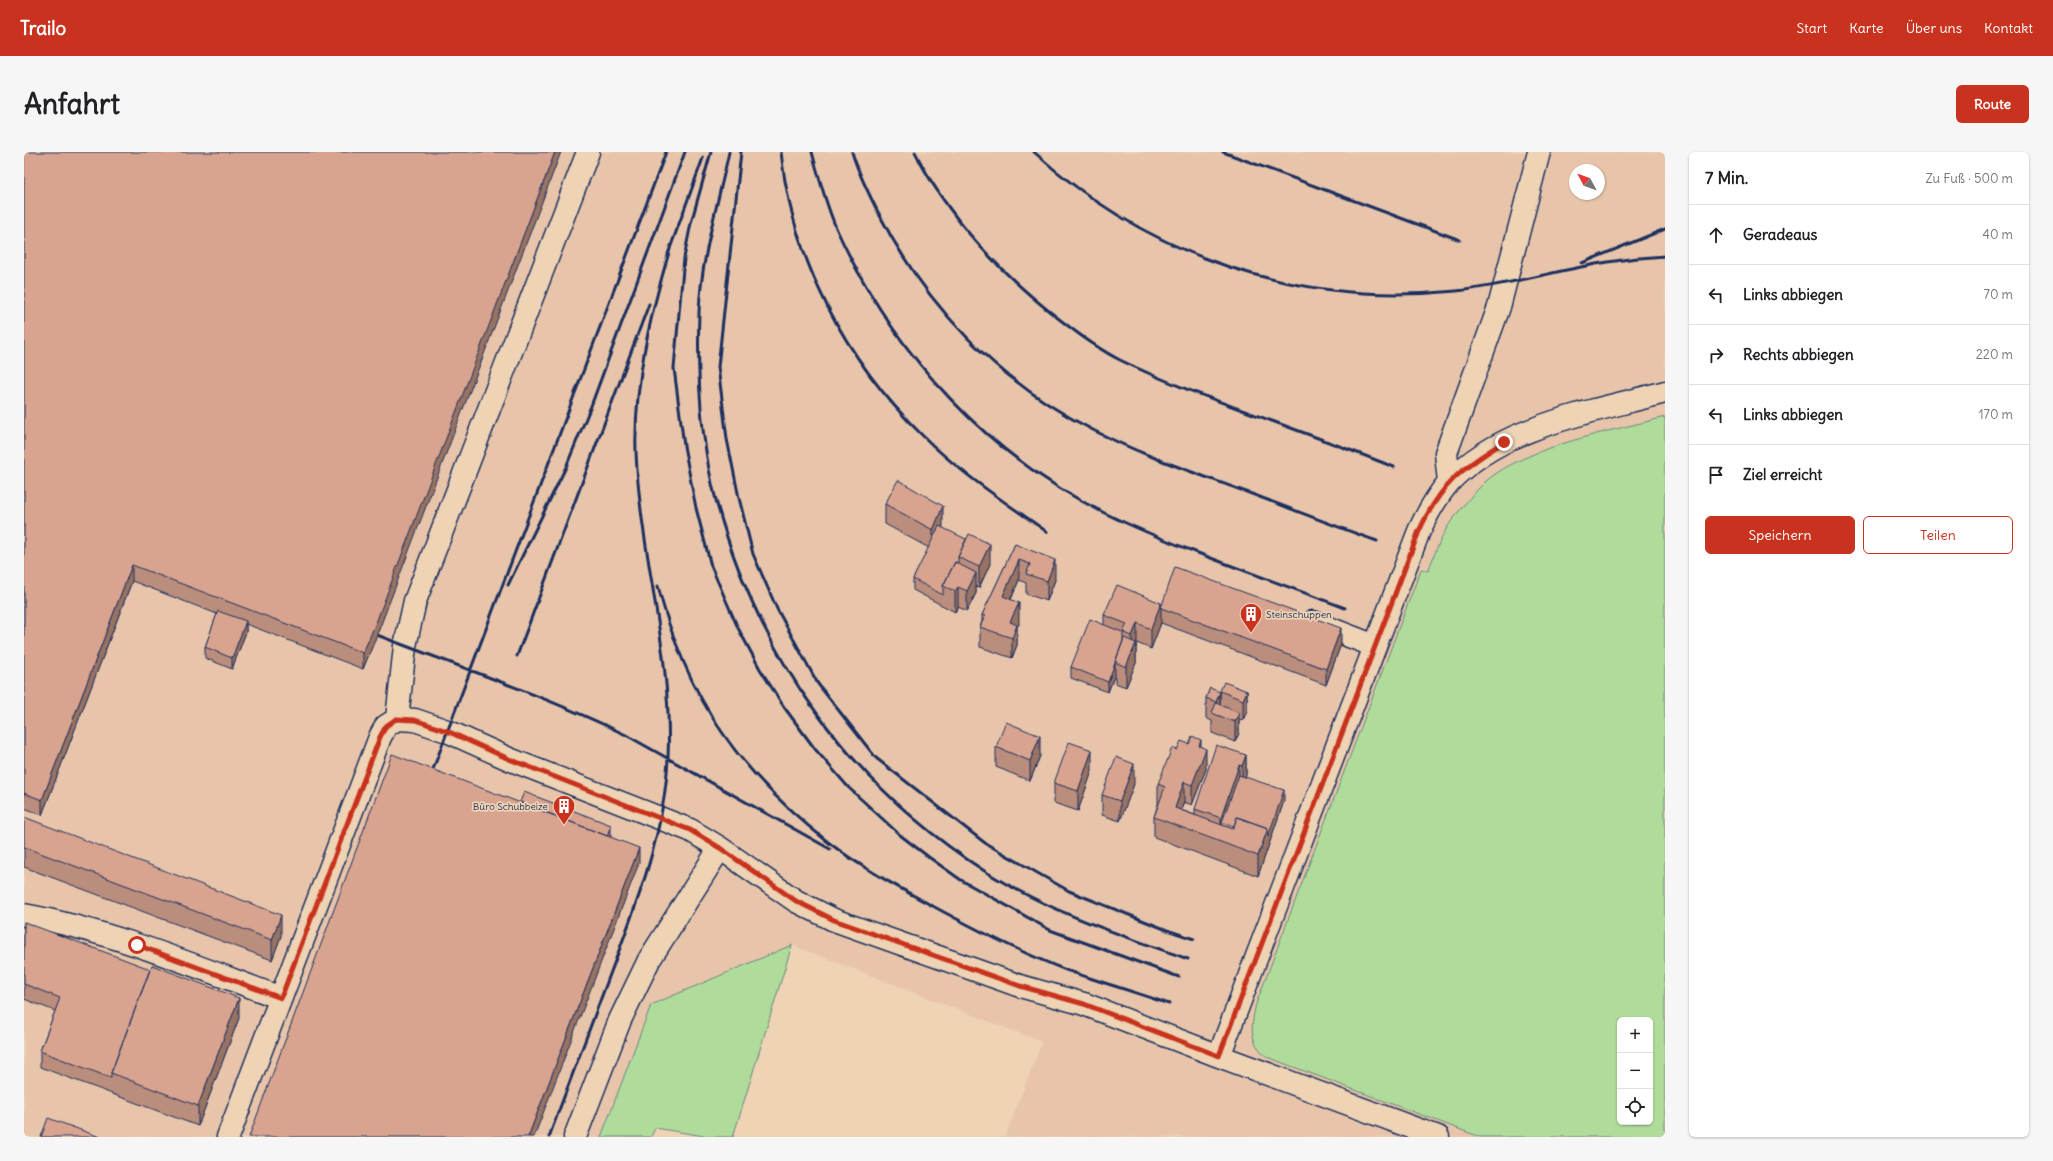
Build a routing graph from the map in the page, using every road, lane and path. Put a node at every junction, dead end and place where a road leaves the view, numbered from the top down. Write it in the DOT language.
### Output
graph roads {
  1 [pos="588,152"];
  2 [pos="1539,152"];
  3 [pos="1665,392"];
  4 [pos="1449,482"];
  5 [pos="1293,614"];
  6 [pos="1375,646"];
  7 [pos="396,719"];
  8 [pos="720,848"];
  9 [pos="24,915"];
  10 [pos="281,998"];
  11 [pos="1219,1056"];
  12 [pos="228,1137"];
  13 [pos="575,1137"];
  14 [pos="1438,1137"];
  1 -- 7 [label="lane"];
  2 -- 4 [label="lane"];
  3 -- 4 [label="lane"];
  4 -- 6 [label="lane"];
  5 -- 6 [label="lane"];
  6 -- 11 [label="lane"];
  7 -- 8 [label="lane"];
  7 -- 10 [label="lane"];
  8 -- 11 [label="lane"];
  8 -- 13 [label="lane"];
  9 -- 10 [label="lane"];
  10 -- 12 [label="lane"];
  11 -- 14 [label="lane"];
}
